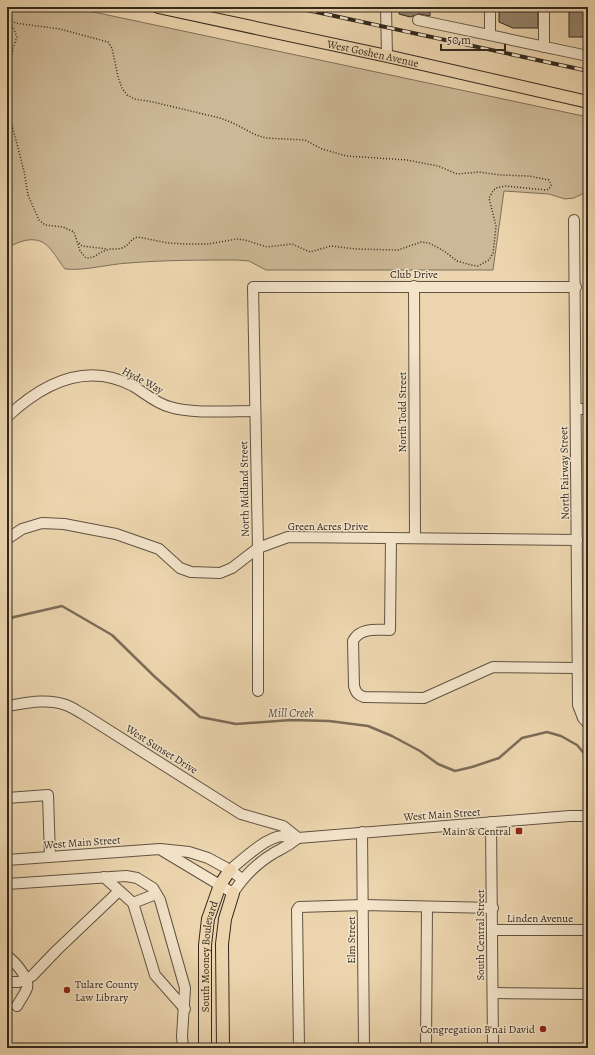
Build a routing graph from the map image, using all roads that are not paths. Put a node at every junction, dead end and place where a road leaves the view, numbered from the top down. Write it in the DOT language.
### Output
graph roads {
  1 [pos="158,7"];
  2 [pos="386,7"];
  3 [pos="490,7"];
  4 [pos="544,7"];
  5 [pos="202,12"];
  6 [pos="418,20"];
  7 [pos="490,35"];
  8 [pos="544,47"];
  9 [pos="387,56"];
  10 [pos="588,56"];
  11 [pos="588,102"];
  12 [pos="574,220"];
  13 [pos="414,286"];
  14 [pos="253,287"];
  15 [pos="576,287"];
  16 [pos="576,409"];
  17 [pos="588,409"];
  18 [pos="255,411"];
  19 [pos="7,417"];
  20 [pos="390,538"];
  21 [pos="415,538"];
  22 [pos="7,539"];
  23 [pos="577,540"];
  24 [pos="258,548"];
  25 [pos="577,668"];
  26 [pos="258,691"];
  27 [pos="7,706"];
  28 [pos="588,724"];
  29 [pos="7,798"];
  30 [pos="588,816"];
  31 [pos="491,822"];
  32 [pos="362,832"];
  33 [pos="298,838"];
  34 [pos="160,849"];
  35 [pos="50,857"];
  36 [pos="7,860"];
  37 [pos="230,870"];
  38 [pos="104,877"];
  39 [pos="242,878"];
  40 [pos="7,884"];
  41 [pos="220,885"];
  42 [pos="119,891"];
  43 [pos="233,892"];
  44 [pos="156,894"];
  45 [pos="133,903"];
  46 [pos="363,905"];
  47 [pos="427,907"];
  48 [pos="492,908"];
  49 [pos="492,930"];
  50 [pos="588,930"];
  51 [pos="7,956"];
  52 [pos="26,979"];
  53 [pos="7,982"];
  54 [pos="493,993"];
  55 [pos="588,994"];
  56 [pos="18,1006"];
  57 [pos="185,1009"];
  58 [pos="183,1048"];
  59 [pos="206,1048"];
  60 [pos="223,1048"];
  61 [pos="299,1048"];
  62 [pos="364,1048"];
  63 [pos="426,1048"];
  64 [pos="493,1048"];
  1 -- 5 [label="main road, West Goshen Avenue"];
  2 -- 9 [label="street"];
  3 -- 7 [label="street"];
  4 -- 8 [label="street"];
  5 -- 9 [label="main road, West Goshen Avenue"];
  6 -- 7 [label="street"];
  7 -- 8 [label="street"];
  8 -- 10 [label="street"];
  9 -- 11 [label="main road, West Goshen Avenue"];
  12 -- 15 [label="street, North Fairway Street"];
  13 -- 14 [label="street, Club Drive"];
  13 -- 15 [label="street, Club Drive"];
  13 -- 21 [label="street, North Todd Street"];
  14 -- 18 [label="street, North Midland Street"];
  15 -- 16 [label="street, North Fairway Street"];
  16 -- 17 [label="street"];
  16 -- 23 [label="street, North Fairway Street"];
  18 -- 19 [label="street, Hyde Way"];
  18 -- 24 [label="street, North Midland Street"];
  20 -- 21 [label="street, Green Acres Drive"];
  20 -- 24 [label="street, Green Acres Drive"];
  20 -- 25 [label="street"];
  21 -- 23 [label="street, Green Acres Drive"];
  22 -- 24 [label="street, Green Acres Drive"];
  23 -- 25 [label="street, North Fairway Street"];
  24 -- 26 [label="street, North Midland Street"];
  25 -- 28 [label="street, North Fairway Street"];
  27 -- 33 [label="street, West Sunset Drive"];
  29 -- 35 [label="street"];
  30 -- 31 [label="street, West Main Street"];
  31 -- 32 [label="street, West Main Street"];
  31 -- 48 [label="street, South Central Street"];
  32 -- 33 [label="street, West Main Street"];
  32 -- 46 [label="street, Elm Street"];
  33 -- 37 [label="street, West Main Street"];
  33 -- 39 [label="street"];
  34 -- 35 [label="street, West Main Street"];
  34 -- 37 [label="street, West Main Street"];
  34 -- 41 [label="street"];
  35 -- 36 [label="street, West Main Street"];
  37 -- 39 [label="street, West Main Street"];
  37 -- 41 [label="main road, South Mooney Boulevard"];
  38 -- 40 [label="street"];
  38 -- 42 [label="street"];
  38 -- 44 [label="street"];
  39 -- 43 [label="street"];
  41 -- 43 [label="street"];
  41 -- 59 [label="main road, South Mooney Boulevard"];
  42 -- 45 [label="street"];
  42 -- 52 [label="street"];
  43 -- 60 [label="main road, South Mooney Boulevard"];
  44 -- 45 [label="street"];
  44 -- 57 [label="street"];
  45 -- 57 [label="street"];
  46 -- 47 [label="street"];
  46 -- 61 [label="street"];
  46 -- 62 [label="street, Elm Street"];
  47 -- 48 [label="street"];
  47 -- 63 [label="street"];
  48 -- 49 [label="street, South Central Street"];
  49 -- 50 [label="street, Linden Avenue"];
  49 -- 54 [label="street, South Central Street"];
  51 -- 52 [label="street"];
  52 -- 53 [label="street"];
  52 -- 56 [label="street"];
  54 -- 55 [label="street"];
  54 -- 64 [label="street, South Central Street"];
  57 -- 58 [label="street"];
}
